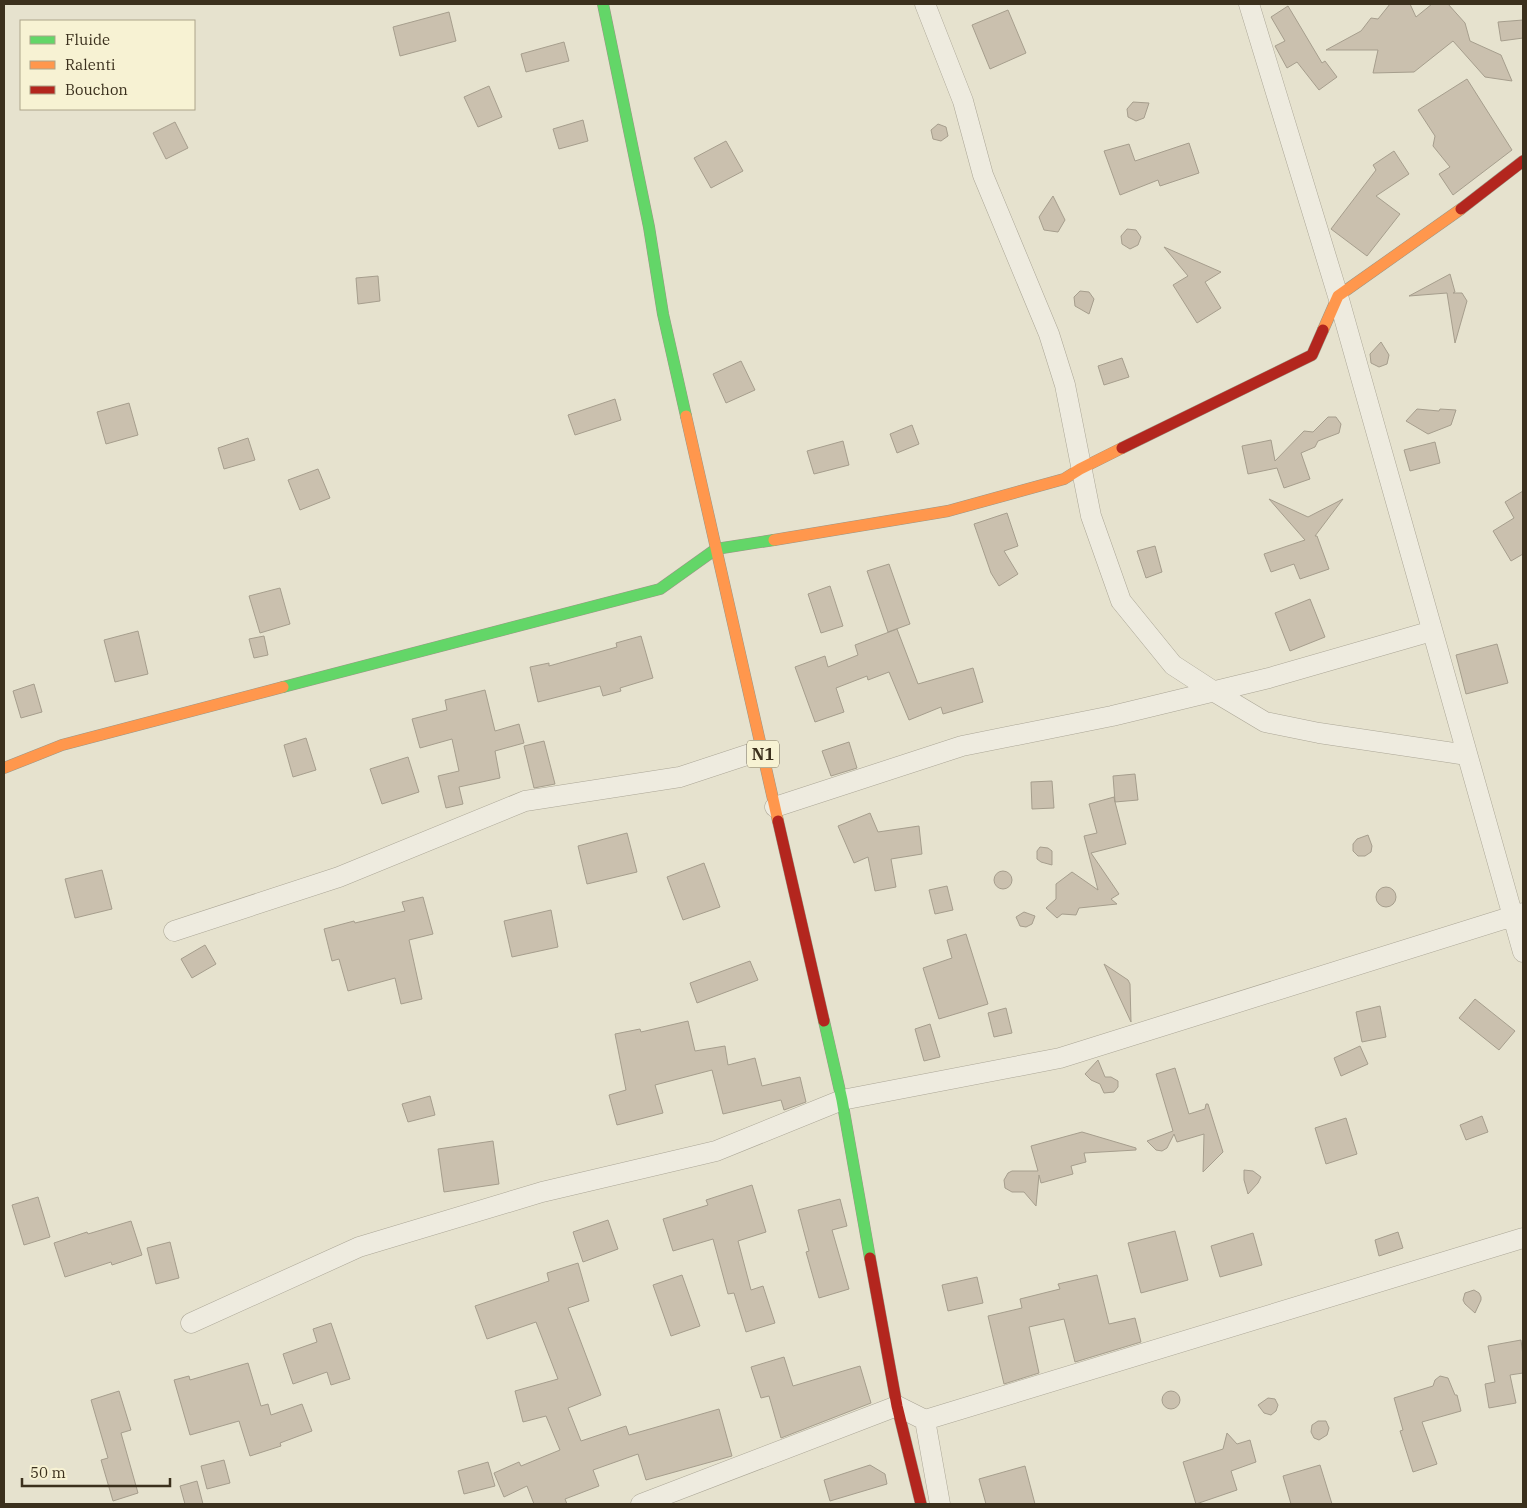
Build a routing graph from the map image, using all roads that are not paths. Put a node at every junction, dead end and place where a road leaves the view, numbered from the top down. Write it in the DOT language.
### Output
graph roads {
  1 [pos="603,4"];
  2 [pos="925,4"];
  3 [pos="1249,4"];
  4 [pos="1523,161"];
  5 [pos="1338,296"];
  6 [pos="1080,469"];
  7 [pos="716,549"];
  8 [pos="1432,631"];
  9 [pos="1213,691"];
  10 [pos="762,750"];
  11 [pos="1467,755"];
  12 [pos="4,768"];
  13 [pos="775,807"];
  14 [pos="1518,915"];
  15 [pos="174,931"];
  16 [pos="1523,952"];
  17 [pos="842,1100"];
  18 [pos="1523,1238"];
  19 [pos="191,1323"];
  20 [pos="897,1406"];
  21 [pos="925,1420"];
  22 [pos="641,1504"];
  23 [pos="921,1504"];
  24 [pos="940,1504"];
  1 -- 7 [label="main road, N1"];
  2 -- 6 [label="street"];
  3 -- 5 [label="street"];
  4 -- 5 [label="main road"];
  5 -- 6 [label="main road"];
  5 -- 8 [label="street"];
  6 -- 7 [label="main road"];
  6 -- 9 [label="street"];
  7 -- 10 [label="main road, N1"];
  7 -- 12 [label="main road"];
  8 -- 9 [label="street"];
  8 -- 11 [label="street"];
  9 -- 11 [label="street"];
  9 -- 13 [label="street"];
  10 -- 13 [label="main road, N1"];
  10 -- 15 [label="street"];
  11 -- 14 [label="street"];
  13 -- 17 [label="main road, N1"];
  14 -- 16 [label="street"];
  14 -- 17 [label="street"];
  17 -- 19 [label="street"];
  17 -- 20 [label="main road, N1"];
  18 -- 21 [label="street"];
  20 -- 21 [label="street"];
  20 -- 22 [label="street"];
  20 -- 23 [label="main road, N1"];
  21 -- 24 [label="street"];
}
